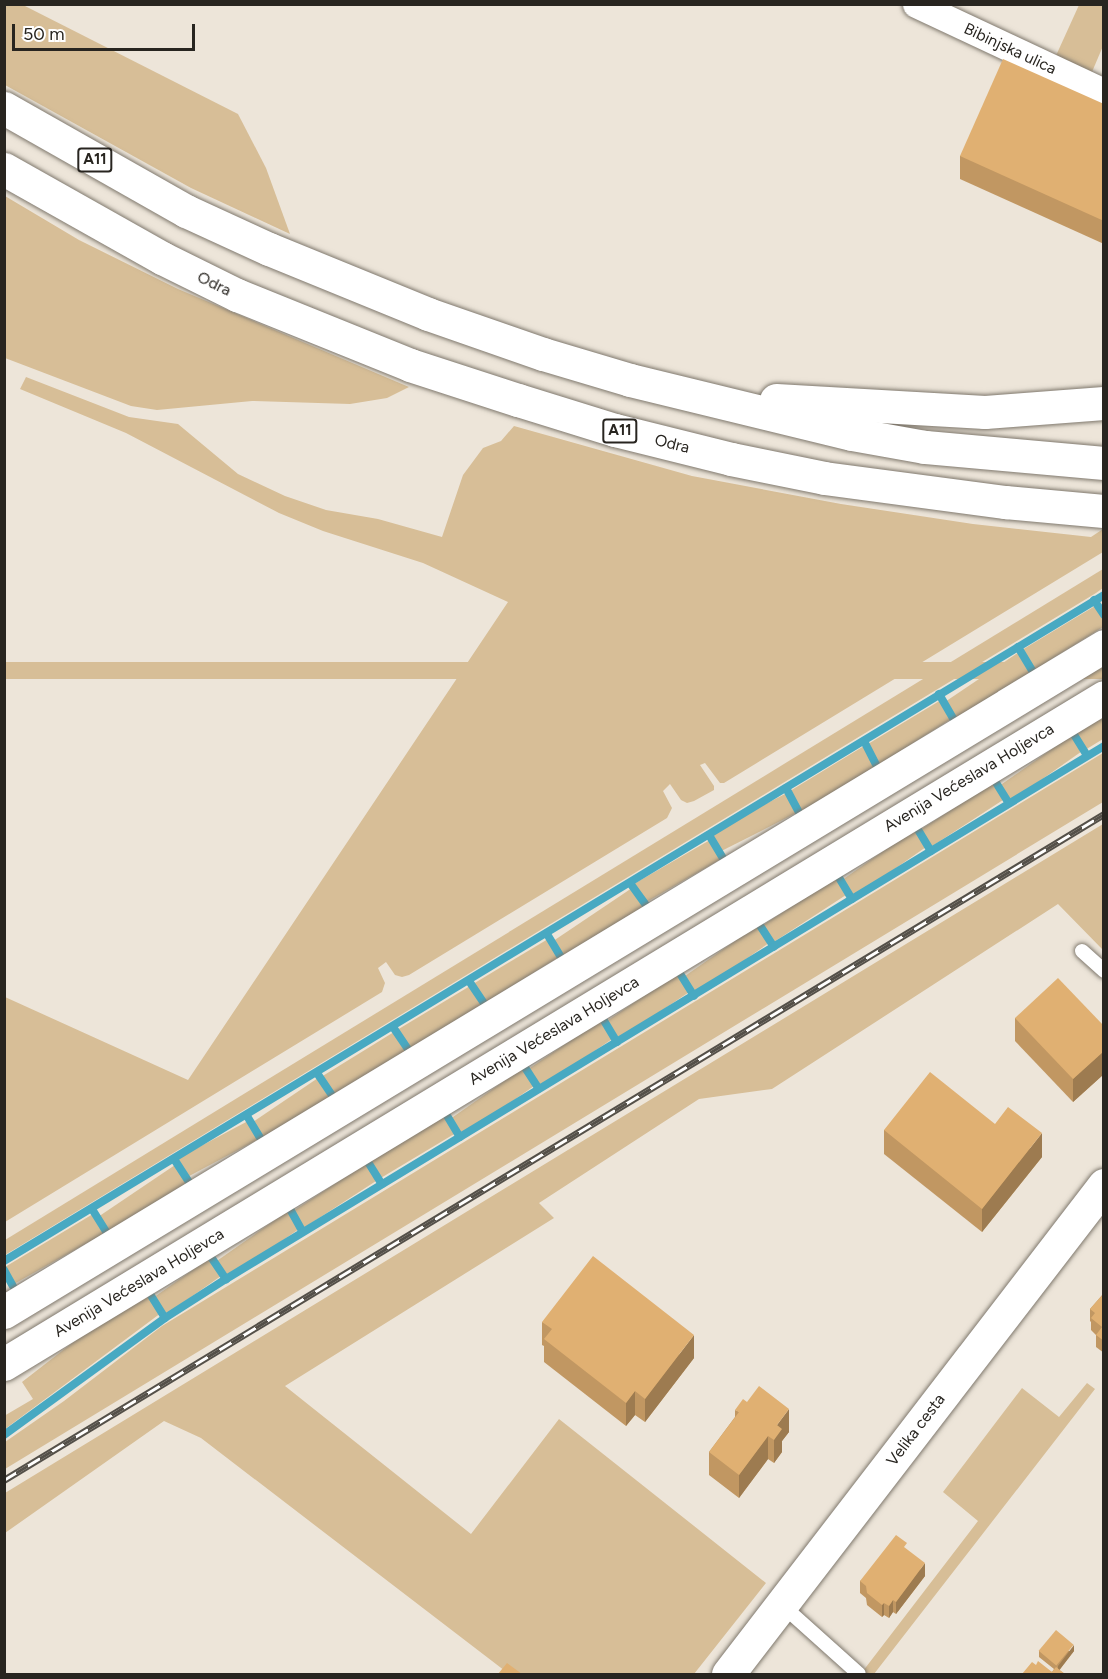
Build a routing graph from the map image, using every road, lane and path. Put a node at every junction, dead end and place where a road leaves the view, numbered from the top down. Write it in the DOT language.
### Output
graph roads {
  1 [pos="916,4"];
  2 [pos="1104,92"];
  3 [pos="4,108"];
  4 [pos="4,169"];
  5 [pos="693,396"];
  6 [pos="1104,404"];
  7 [pos="1104,463"];
  8 [pos="1104,511"];
  9 [pos="1104,646"];
  10 [pos="1104,697"];
  11 [pos="1082,951"];
  12 [pos="1104,971"];
  13 [pos="1104,1185"];
  14 [pos="4,1312"];
  15 [pos="4,1364"];
  16 [pos="782,1605"];
  17 [pos="728,1674"];
  18 [pos="859,1674"];
  1 -- 2 [label="street, Bibinjska ulica"];
  3 -- 5 [label="main road, A11"];
  4 -- 8 [label="main road, Odra / A11"];
  5 -- 6 [label="main road"];
  5 -- 7 [label="main road, A11"];
  9 -- 14 [label="main road"];
  10 -- 15 [label="main road, Avenija Većeslava Holjevca"];
  11 -- 12 [label="lane"];
  13 -- 16 [label="main road, Velika cesta"];
  16 -- 17 [label="main road, Velika cesta"];
  16 -- 18 [label="lane"];
}
